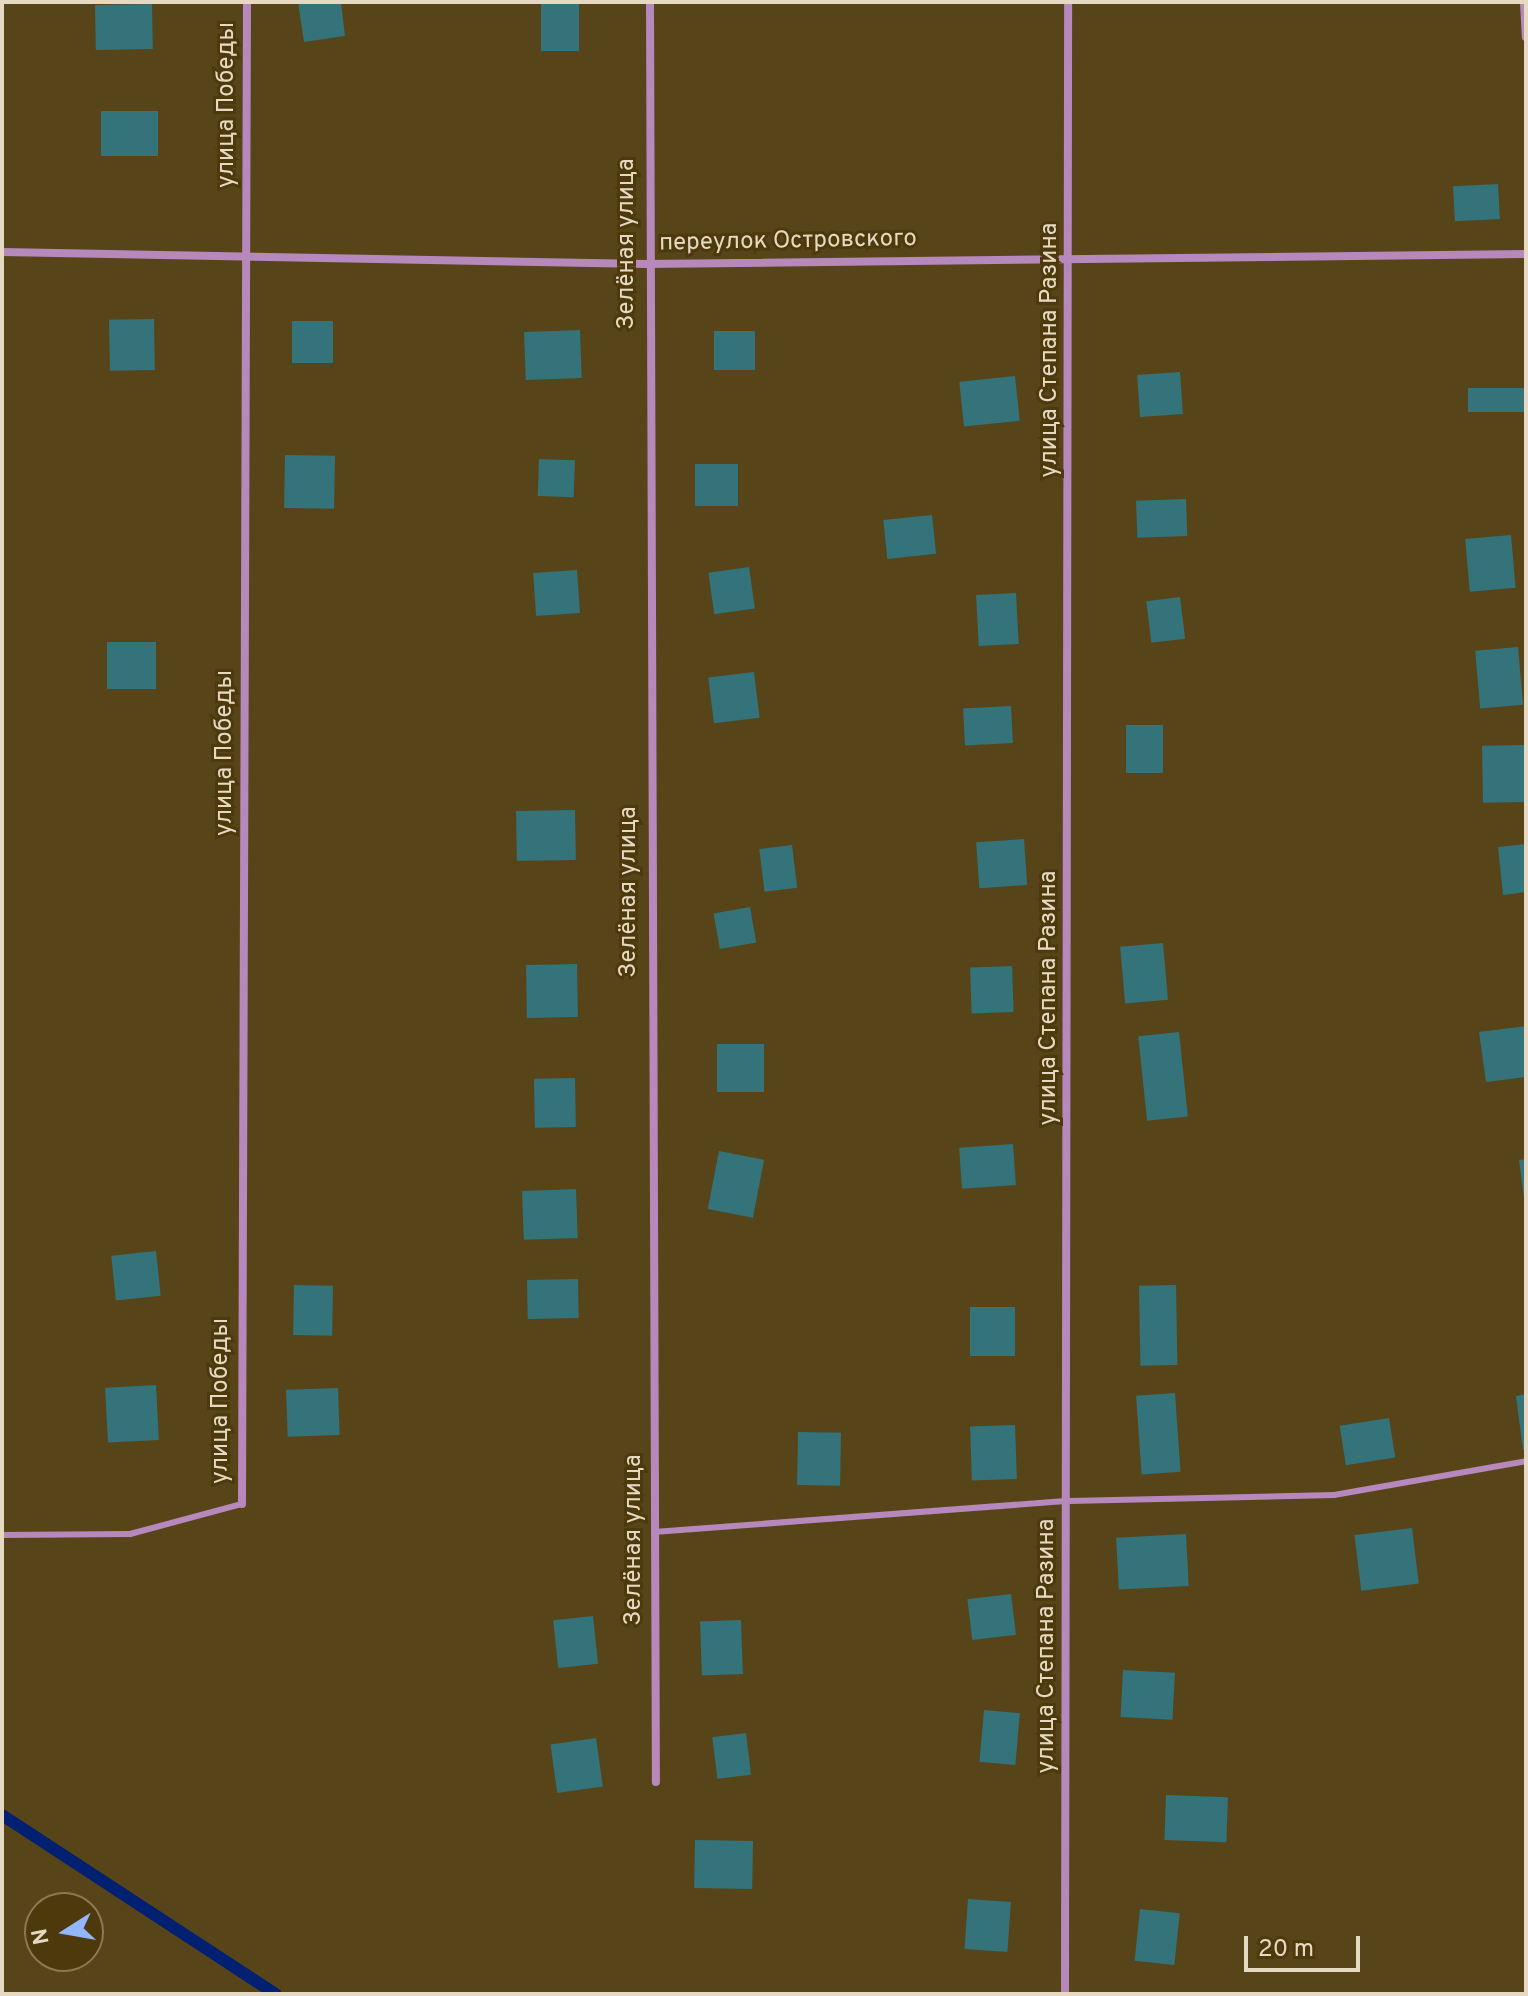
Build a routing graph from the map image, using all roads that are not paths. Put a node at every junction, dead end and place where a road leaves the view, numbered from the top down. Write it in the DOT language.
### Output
graph roads {
  1 [pos="247,2"];
  2 [pos="650,2"];
  3 [pos="1068,2"];
  4 [pos="1524,2"];
  5 [pos="1526,37"];
  6 [pos="2,252"];
  7 [pos="249,253"];
  8 [pos="1526,254"];
  9 [pos="1072,259"];
  10 [pos="646,264"];
  11 [pos="1526,1461"];
  12 [pos="1069,1501"];
  13 [pos="242,1504"];
  14 [pos="654,1532"];
  15 [pos="2,1535"];
  16 [pos="656,1782"];
  17 [pos="1065,1994"];
  1 -- 7 [label="street, улица Победы"];
  2 -- 10 [label="street, Зелёная улица"];
  3 -- 9 [label="street, улица Степана Разина"];
  4 -- 5 [label="street"];
  6 -- 7 [label="street, переулок Островского"];
  7 -- 10 [label="street, переулок Островского"];
  7 -- 13 [label="street, улица Победы"];
  8 -- 9 [label="street, переулок Островского"];
  9 -- 10 [label="street, переулок Островского"];
  9 -- 12 [label="street, улица Степана Разина"];
  10 -- 14 [label="street, Зелёная улица"];
  11 -- 12 [label="lane"];
  12 -- 14 [label="lane"];
  12 -- 17 [label="street, улица Степана Разина"];
  13 -- 15 [label="lane"];
  14 -- 16 [label="street, Зелёная улица"];
}
